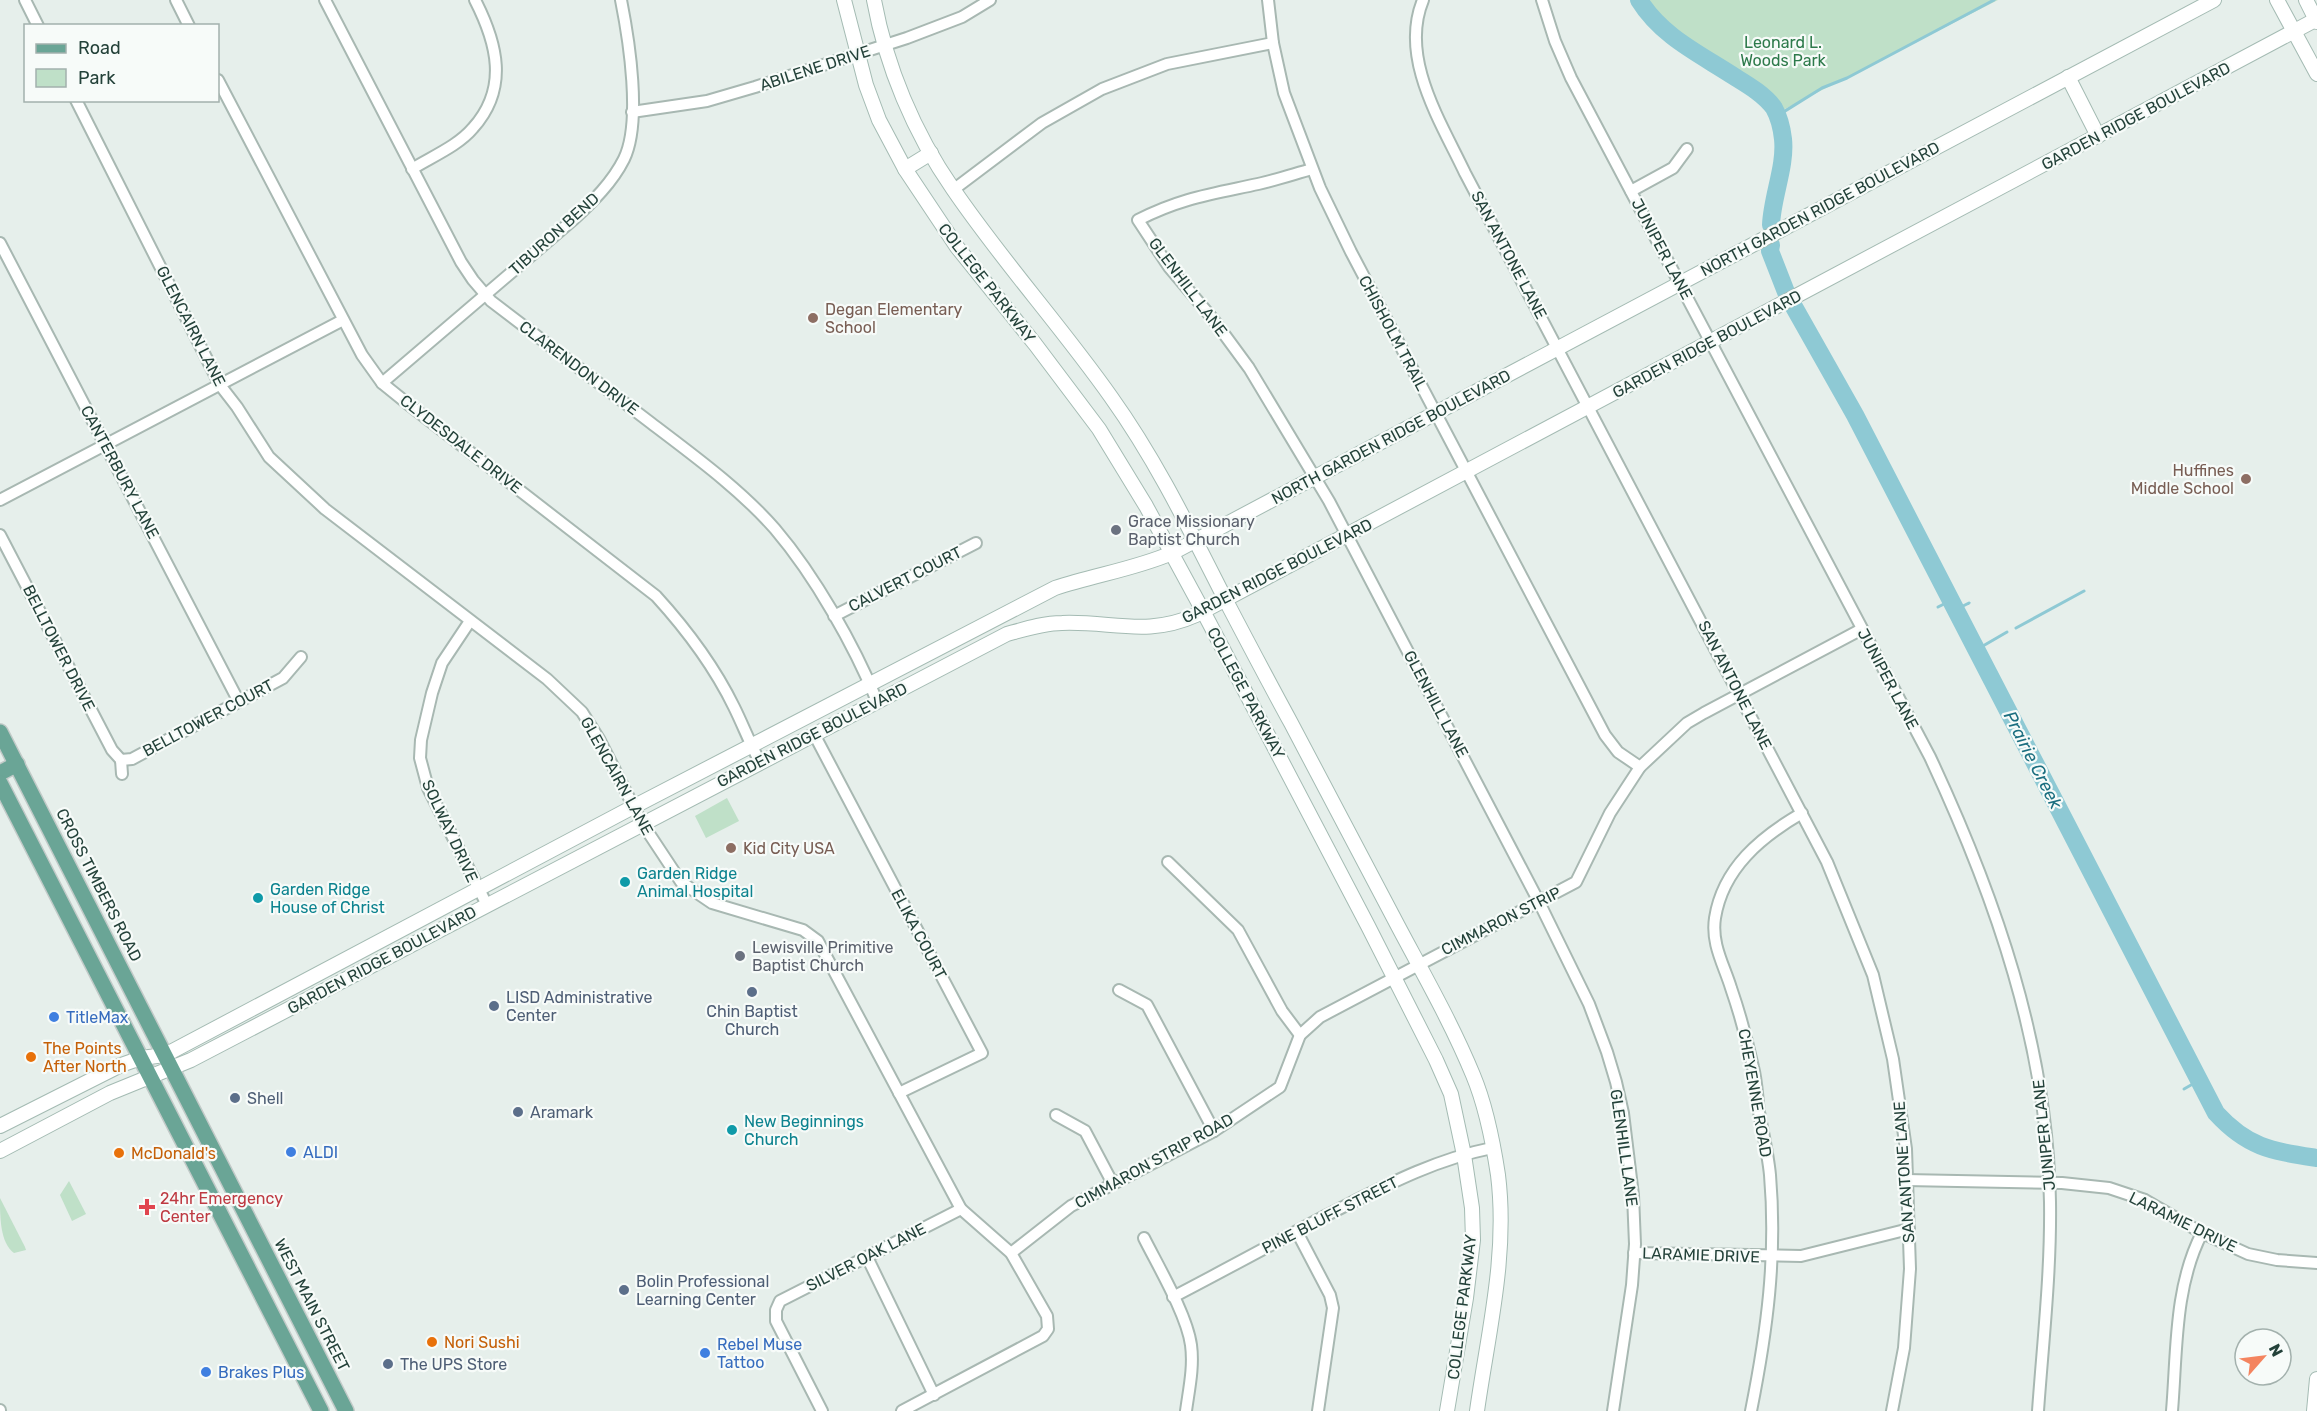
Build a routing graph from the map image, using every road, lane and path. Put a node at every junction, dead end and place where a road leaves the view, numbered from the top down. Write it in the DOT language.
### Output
graph roads {
  1 [pos="26,0"];
  2 [pos="176,0"];
  3 [pos="325,0"];
  4 [pos="475,0"];
  5 [pos="621,0"];
  6 [pos="844,0"];
  7 [pos="874,0"];
  8 [pos="990,0"];
  9 [pos="1268,0"];
  10 [pos="1423,0"];
  11 [pos="1542,0"];
  12 [pos="2214,0"];
  13 [pos="2277,0"];
  14 [pos="2306,0"];
  15 [pos="2317,20"];
  16 [pos="37,24"];
  17 [pos="188,24"];
  18 [pos="2294,31"];
  19 [pos="1273,43"];
  20 [pos="884,45"];
  21 [pos="858,53"];
  22 [pos="2317,74"];
  23 [pos="2068,77"];
  24 [pos="219,82"];
  25 [pos="77,102"];
  26 [pos="632,112"];
  27 [pos="2098,136"];
  28 [pos="1687,149"];
  29 [pos="932,153"];
  30 [pos="412,169"];
  31 [pos="905,169"];
  32 [pos="1312,169"];
  33 [pos="953,190"];
  34 [pos="1630,191"];
  35 [pos="0,243"];
  36 [pos="1680,283"];
  37 [pos="486,295"];
  38 [pos="343,320"];
  39 [pos="1711,341"];
  40 [pos="1558,348"];
  41 [pos="382,383"];
  42 [pos="220,385"];
  43 [pos="1589,406"];
  44 [pos="1436,413"];
  45 [pos="105,445"];
  46 [pos="1466,472"];
  47 [pos="1314,477"];
  48 [pos="0,500"];
  49 [pos="0,535"];
  50 [pos="1347,535"];
  51 [pos="1196,540"];
  52 [pos="976,543"];
  53 [pos="1172,553"];
  54 [pos="1225,600"];
  55 [pos="1203,611"];
  56 [pos="834,616"];
  57 [pos="470,621"];
  58 [pos="1862,629"];
  59 [pos="301,657"];
  60 [pos="870,683"];
  61 [pos="1740,693"];
  62 [pos="878,701"];
  63 [pos="239,702"];
  64 [pos="0,732"];
  65 [pos="814,734"];
  66 [pos="751,746"];
  67 [pos="121,760"];
  68 [pos="760,762"];
  69 [pos="17,764"];
  70 [pos="1640,767"];
  71 [pos="0,773"];
  72 [pos="122,774"];
  73 [pos="0,783"];
  74 [pos="633,807"];
  75 [pos="1802,813"];
  76 [pos="642,823"];
  77 [pos="1168,862"];
  78 [pos="77,882"];
  79 [pos="478,889"];
  80 [pos="56,893"];
  81 [pos="1539,902"];
  82 [pos="487,906"];
  83 [pos="377,942"];
  84 [pos="385,958"];
  85 [pos="1418,964"];
  86 [pos="1395,976"];
  87 [pos="1119,990"];
  88 [pos="1300,1035"];
  89 [pos="141,1058"];
  90 [pos="168,1062"];
  91 [pos="150,1076"];
  92 [pos="899,1093"];
  93 [pos="1056,1115"];
  94 [pos="0,1126"];
  95 [pos="1214,1131"];
  96 [pos="1492,1148"];
  97 [pos="0,1151"];
  98 [pos="1464,1155"];
  99 [pos="1906,1180"];
  100 [pos="1113,1184"];
  101 [pos="2049,1184"];
  102 [pos="961,1209"];
  103 [pos="1909,1229"];
  104 [pos="1297,1232"];
  105 [pos="2202,1233"];
  106 [pos="1144,1238"];
  107 [pos="1011,1253"];
  108 [pos="1634,1253"];
  109 [pos="1771,1256"];
  110 [pos="867,1257"];
  111 [pos="2317,1263"];
  112 [pos="1173,1297"];
  113 [pos="290,1300"];
  114 [pos="270,1310"];
  115 [pos="2317,1379"];
  116 [pos="934,1395"];
  117 [pos="321,1411"];
  118 [pos="346,1411"];
  119 [pos="822,1411"];
  120 [pos="902,1411"];
  121 [pos="1186,1411"];
  122 [pos="1318,1411"];
  123 [pos="1447,1411"];
  124 [pos="1477,1411"];
  125 [pos="1613,1411"];
  126 [pos="1752,1411"];
  127 [pos="1892,1411"];
  128 [pos="2038,1411"];
  129 [pos="2172,1411"];
  130 [pos="2314,1411"];
  1 -- 16 [label="street"];
  2 -- 17 [label="street"];
  3 -- 30 [label="street, CLARENDON DRIVE"];
  4 -- 30 [label="street"];
  5 -- 26 [label="street, TIBURON BEND"];
  6 -- 21 [label="main road, COLLEGE PARKWAY"];
  7 -- 20 [label="main road, COLLEGE PARKWAY"];
  8 -- 20 [label="street, ABILENE DRIVE"];
  9 -- 19 [label="street, CHISHOLM TRAIL"];
  10 -- 40 [label="street, SAN ANTONE LANE"];
  11 -- 34 [label="street, JUNIPER LANE"];
  12 -- 23 [label="main road, NORTH GARDEN RIDGE BOULEVARD"];
  13 -- 18 [label="main road"];
  14 -- 15 [label="main road"];
  15 -- 18 [label="main road, GARDEN RIDGE BOULEVARD"];
  18 -- 22 [label="main road"];
  18 -- 27 [label="main road, GARDEN RIDGE BOULEVARD"];
  19 -- 32 [label="street, CHISHOLM TRAIL"];
  19 -- 33 [label="street"];
  20 -- 21 [label="street, ABILENE DRIVE"];
  20 -- 29 [label="main road, COLLEGE PARKWAY"];
  21 -- 26 [label="street, ABILENE DRIVE"];
  21 -- 31 [label="main road, COLLEGE PARKWAY"];
  23 -- 27 [label="main road"];
  23 -- 36 [label="main road, NORTH GARDEN RIDGE BOULEVARD"];
  24 -- 38 [label="street, CLYDESDALE DRIVE"];
  25 -- 42 [label="street, GLENCAIRN LANE"];
  26 -- 37 [label="street, TIBURON BEND"];
  27 -- 39 [label="main road, GARDEN RIDGE BOULEVARD"];
  28 -- 34 [label="street"];
  29 -- 31 [label="main road"];
  29 -- 33 [label="main road, COLLEGE PARKWAY"];
  30 -- 37 [label="street, CLARENDON DRIVE"];
  31 -- 53 [label="main road, COLLEGE PARKWAY"];
  32 -- 44 [label="street, CHISHOLM TRAIL"];
  32 -- 47 [label="street, GLENHILL LANE"];
  33 -- 51 [label="main road, COLLEGE PARKWAY"];
  34 -- 36 [label="street, JUNIPER LANE"];
  35 -- 45 [label="street, CANTERBURY LANE"];
  36 -- 39 [label="street, JUNIPER LANE"];
  36 -- 40 [label="main road, NORTH GARDEN RIDGE BOULEVARD"];
  37 -- 41 [label="street, TIBURON BEND"];
  37 -- 56 [label="street, CLARENDON DRIVE"];
  38 -- 41 [label="street, CLYDESDALE DRIVE"];
  38 -- 42 [label="street"];
  39 -- 43 [label="main road, GARDEN RIDGE BOULEVARD"];
  39 -- 58 [label="street, JUNIPER LANE"];
  40 -- 43 [label="street, SAN ANTONE LANE"];
  40 -- 44 [label="main road, NORTH GARDEN RIDGE BOULEVARD"];
  41 -- 66 [label="street, CLYDESDALE DRIVE"];
  42 -- 45 [label="street"];
  42 -- 57 [label="street, GLENCAIRN LANE"];
  43 -- 46 [label="main road, GARDEN RIDGE BOULEVARD"];
  43 -- 61 [label="street, SAN ANTONE LANE"];
  44 -- 46 [label="street, CHISHOLM TRAIL"];
  44 -- 47 [label="main road, NORTH GARDEN RIDGE BOULEVARD"];
  45 -- 48 [label="street"];
  45 -- 63 [label="street, CANTERBURY LANE"];
  46 -- 50 [label="main road, GARDEN RIDGE BOULEVARD"];
  46 -- 70 [label="street, CHISHOLM TRAIL"];
  47 -- 50 [label="street, GLENHILL LANE"];
  47 -- 51 [label="main road, NORTH GARDEN RIDGE BOULEVARD"];
  49 -- 67 [label="street, BELLTOWER DRIVE"];
  50 -- 54 [label="main road, GARDEN RIDGE BOULEVARD"];
  50 -- 81 [label="street, GLENHILL LANE"];
  51 -- 53 [label="main road, NORTH GARDEN RIDGE BOULEVARD"];
  51 -- 54 [label="main road, COLLEGE PARKWAY"];
  52 -- 56 [label="street, CALVERT COURT"];
  53 -- 55 [label="main road, COLLEGE PARKWAY"];
  53 -- 60 [label="main road, NORTH GARDEN RIDGE BOULEVARD"];
  54 -- 55 [label="main road, GARDEN RIDGE BOULEVARD"];
  54 -- 85 [label="main road, COLLEGE PARKWAY"];
  55 -- 62 [label="main road, GARDEN RIDGE BOULEVARD"];
  55 -- 86 [label="main road, COLLEGE PARKWAY"];
  56 -- 60 [label="street, CLARENDON DRIVE"];
  57 -- 74 [label="street, GLENCAIRN LANE"];
  57 -- 79 [label="street, SOLWAY DRIVE"];
  58 -- 61 [label="street, CIMMARON STRIP"];
  58 -- 101 [label="street, JUNIPER LANE"];
  59 -- 63 [label="street, BELLTOWER COURT"];
  60 -- 62 [label="street, CLARENDON DRIVE"];
  60 -- 66 [label="main road, NORTH GARDEN RIDGE BOULEVARD"];
  61 -- 70 [label="street, CIMMARON STRIP"];
  61 -- 75 [label="street, SAN ANTONE LANE"];
  62 -- 65 [label="main road, GARDEN RIDGE BOULEVARD"];
  63 -- 67 [label="street, BELLTOWER COURT"];
  64 -- 69 [label="main road, CROSS TIMBERS ROAD"];
  65 -- 68 [label="main road, GARDEN RIDGE BOULEVARD"];
  65 -- 92 [label="street, ELIKA COURT"];
  66 -- 68 [label="street, CLYDESDALE DRIVE"];
  66 -- 74 [label="main road, NORTH GARDEN RIDGE BOULEVARD"];
  67 -- 72 [label="street, BELLTOWER COURT"];
  68 -- 76 [label="main road, GARDEN RIDGE BOULEVARD"];
  69 -- 71 [label="main road"];
  69 -- 78 [label="main road, CROSS TIMBERS ROAD"];
  70 -- 81 [label="street, CIMMARON STRIP"];
  73 -- 80 [label="main road"];
  74 -- 76 [label="street, GLENCAIRN LANE"];
  74 -- 79 [label="main road, NORTH GARDEN RIDGE BOULEVARD"];
  75 -- 99 [label="street, SAN ANTONE LANE"];
  75 -- 109 [label="street, CHEYENNE ROAD"];
  76 -- 82 [label="main road, GARDEN RIDGE BOULEVARD"];
  76 -- 92 [label="street, GLENCAIRN LANE"];
  77 -- 88 [label="street"];
  78 -- 80 [label="main road"];
  78 -- 90 [label="main road, CROSS TIMBERS ROAD"];
  79 -- 82 [label="street, SOLWAY DRIVE"];
  79 -- 83 [label="main road, NORTH GARDEN RIDGE BOULEVARD"];
  80 -- 89 [label="main road"];
  81 -- 85 [label="street, CIMMARON STRIP"];
  81 -- 108 [label="street, GLENHILL LANE"];
  82 -- 84 [label="main road, GARDEN RIDGE BOULEVARD"];
  83 -- 84 [label="main road"];
  83 -- 90 [label="main road, NORTH GARDEN RIDGE BOULEVARD"];
  84 -- 90 [label="main road, GARDEN RIDGE BOULEVARD"];
  85 -- 86 [label="street, CIMMARON STRIP"];
  85 -- 96 [label="main road, COLLEGE PARKWAY"];
  86 -- 88 [label="street, CIMMARON STRIP ROAD"];
  86 -- 98 [label="main road, COLLEGE PARKWAY"];
  87 -- 95 [label="street"];
  88 -- 95 [label="street, CIMMARON STRIP ROAD"];
  89 -- 90 [label="main road, NORTH GARDEN RIDGE BOULEVARD"];
  89 -- 91 [label="main road"];
  89 -- 94 [label="main road, NORTH GARDEN RIDGE BOULEVARD"];
  90 -- 91 [label="main road, GARDEN RIDGE BOULEVARD"];
  90 -- 113 [label="main road, WEST MAIN STREET"];
  91 -- 97 [label="main road, GARDEN RIDGE BOULEVARD"];
  91 -- 114 [label="main road"];
  92 -- 102 [label="street, GLENCAIRN LANE"];
  93 -- 100 [label="street"];
  95 -- 100 [label="street, CIMMARON STRIP ROAD"];
  96 -- 98 [label="street, PINE BLUFF STREET"];
  96 -- 124 [label="main road, COLLEGE PARKWAY"];
  98 -- 104 [label="street, PINE BLUFF STREET"];
  98 -- 123 [label="main road, COLLEGE PARKWAY"];
  99 -- 101 [label="street, LARAMIE DRIVE"];
  99 -- 103 [label="street, SAN ANTONE LANE"];
  100 -- 107 [label="street, CIMMARON STRIP ROAD"];
  101 -- 105 [label="street, LARAMIE DRIVE"];
  101 -- 128 [label="street, JUNIPER LANE"];
  102 -- 107 [label="street, GLENCAIRN LANE"];
  102 -- 110 [label="street, SILVER OAK LANE"];
  103 -- 109 [label="street, LARAMIE DRIVE"];
  103 -- 127 [label="street, SAN ANTONE LANE"];
  104 -- 112 [label="street, PINE BLUFF STREET"];
  104 -- 122 [label="street"];
  105 -- 111 [label="street, LARAMIE DRIVE"];
  105 -- 129 [label="street"];
  106 -- 112 [label="street"];
  107 -- 116 [label="street, GLENCAIRN LANE"];
  108 -- 109 [label="street, LARAMIE DRIVE"];
  108 -- 125 [label="street, GLENHILL LANE"];
  109 -- 126 [label="street, CHEYENNE ROAD"];
  110 -- 116 [label="street"];
  110 -- 119 [label="street, SILVER OAK LANE"];
  112 -- 121 [label="street"];
  113 -- 114 [label="main road"];
  113 -- 118 [label="main road, WEST MAIN STREET"];
  114 -- 117 [label="main road"];
  115 -- 130 [label="main road"];
  116 -- 120 [label="street"];
}
